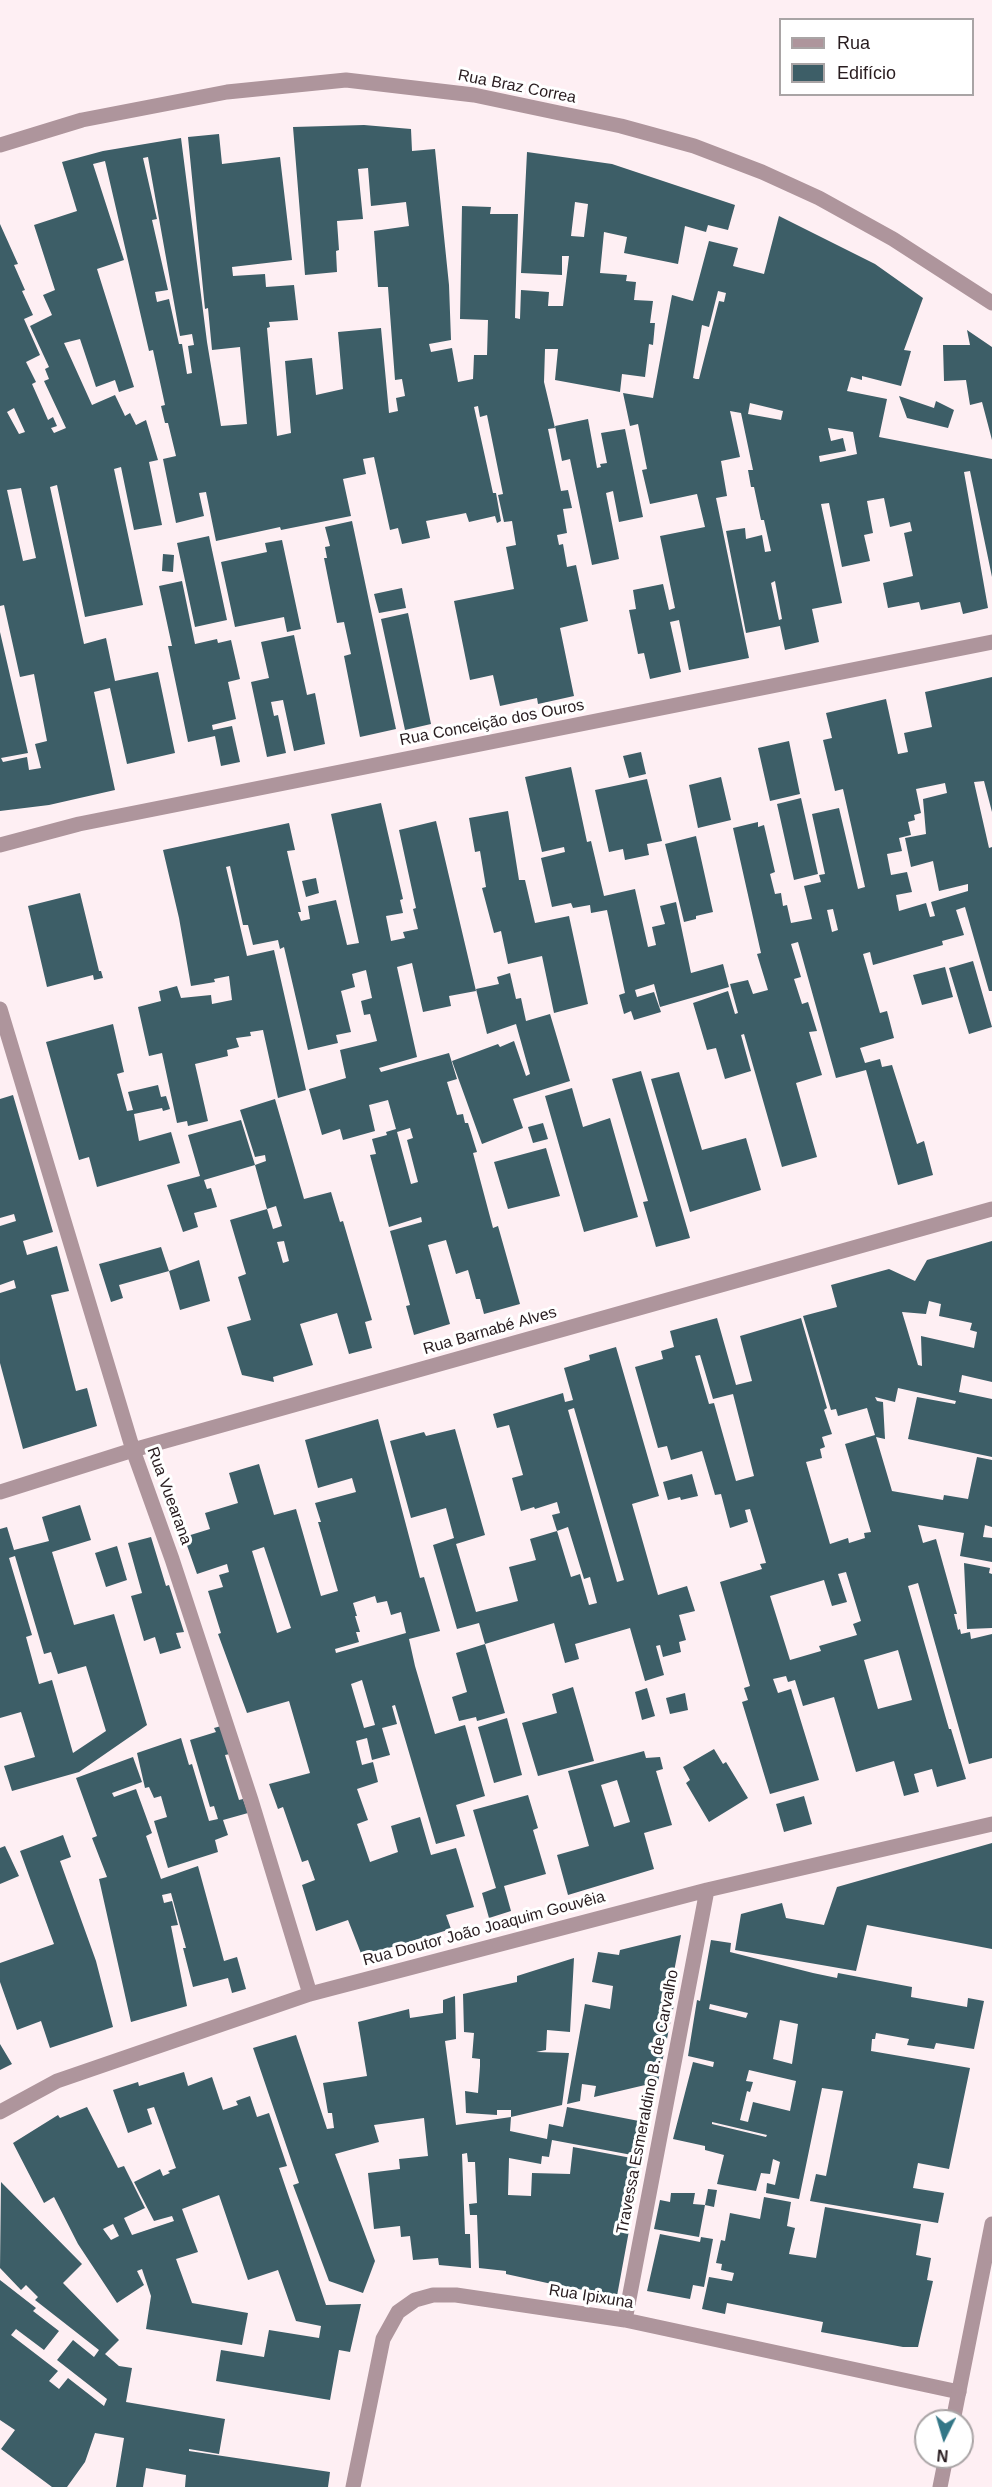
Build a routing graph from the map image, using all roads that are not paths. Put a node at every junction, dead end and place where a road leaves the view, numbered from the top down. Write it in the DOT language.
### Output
graph roads {
  1 [pos="0,145"];
  2 [pos="992,303"];
  3 [pos="992,642"];
  4 [pos="0,845"];
  5 [pos="0,1009"];
  6 [pos="992,1209"];
  7 [pos="133,1450"];
  8 [pos="0,1492"];
  9 [pos="992,1824"];
  10 [pos="707,1890"];
  11 [pos="310,1994"];
  12 [pos="0,2112"];
  13 [pos="992,2224"];
  14 [pos="625,2320"];
  15 [pos="959,2392"];
  16 [pos="955,2409"];
  17 [pos="944,2469"];
  18 [pos="353,2487"];
  19 [pos="940,2487"];
  1 -- 2 [label="street, Rua Braz Correa"];
  3 -- 4 [label="street, Rua Conceição dos Ouros"];
  5 -- 7 [label="street, Rua Vuearana"];
  6 -- 7 [label="street, Rua Barnabé Alves"];
  7 -- 8 [label="street, Rua Barnabé Alves"];
  7 -- 11 [label="street, Rua Vuearana"];
  9 -- 10 [label="street, Rua Doutor João Joaquim Gouvêia"];
  10 -- 11 [label="street, Rua Doutor João Joaquim Gouvêia"];
  10 -- 14 [label="street, Travessa Esmeraldino B. de Carvalho"];
  11 -- 12 [label="street, Rua Doutor João Joaquim Gouvêia"];
  13 -- 15 [label="street"];
  14 -- 15 [label="street, Rua Ipixuna"];
  14 -- 18 [label="street, Rua Ipixuna"];
  15 -- 16 [label="street"];
  17 -- 19 [label="street"];
}
